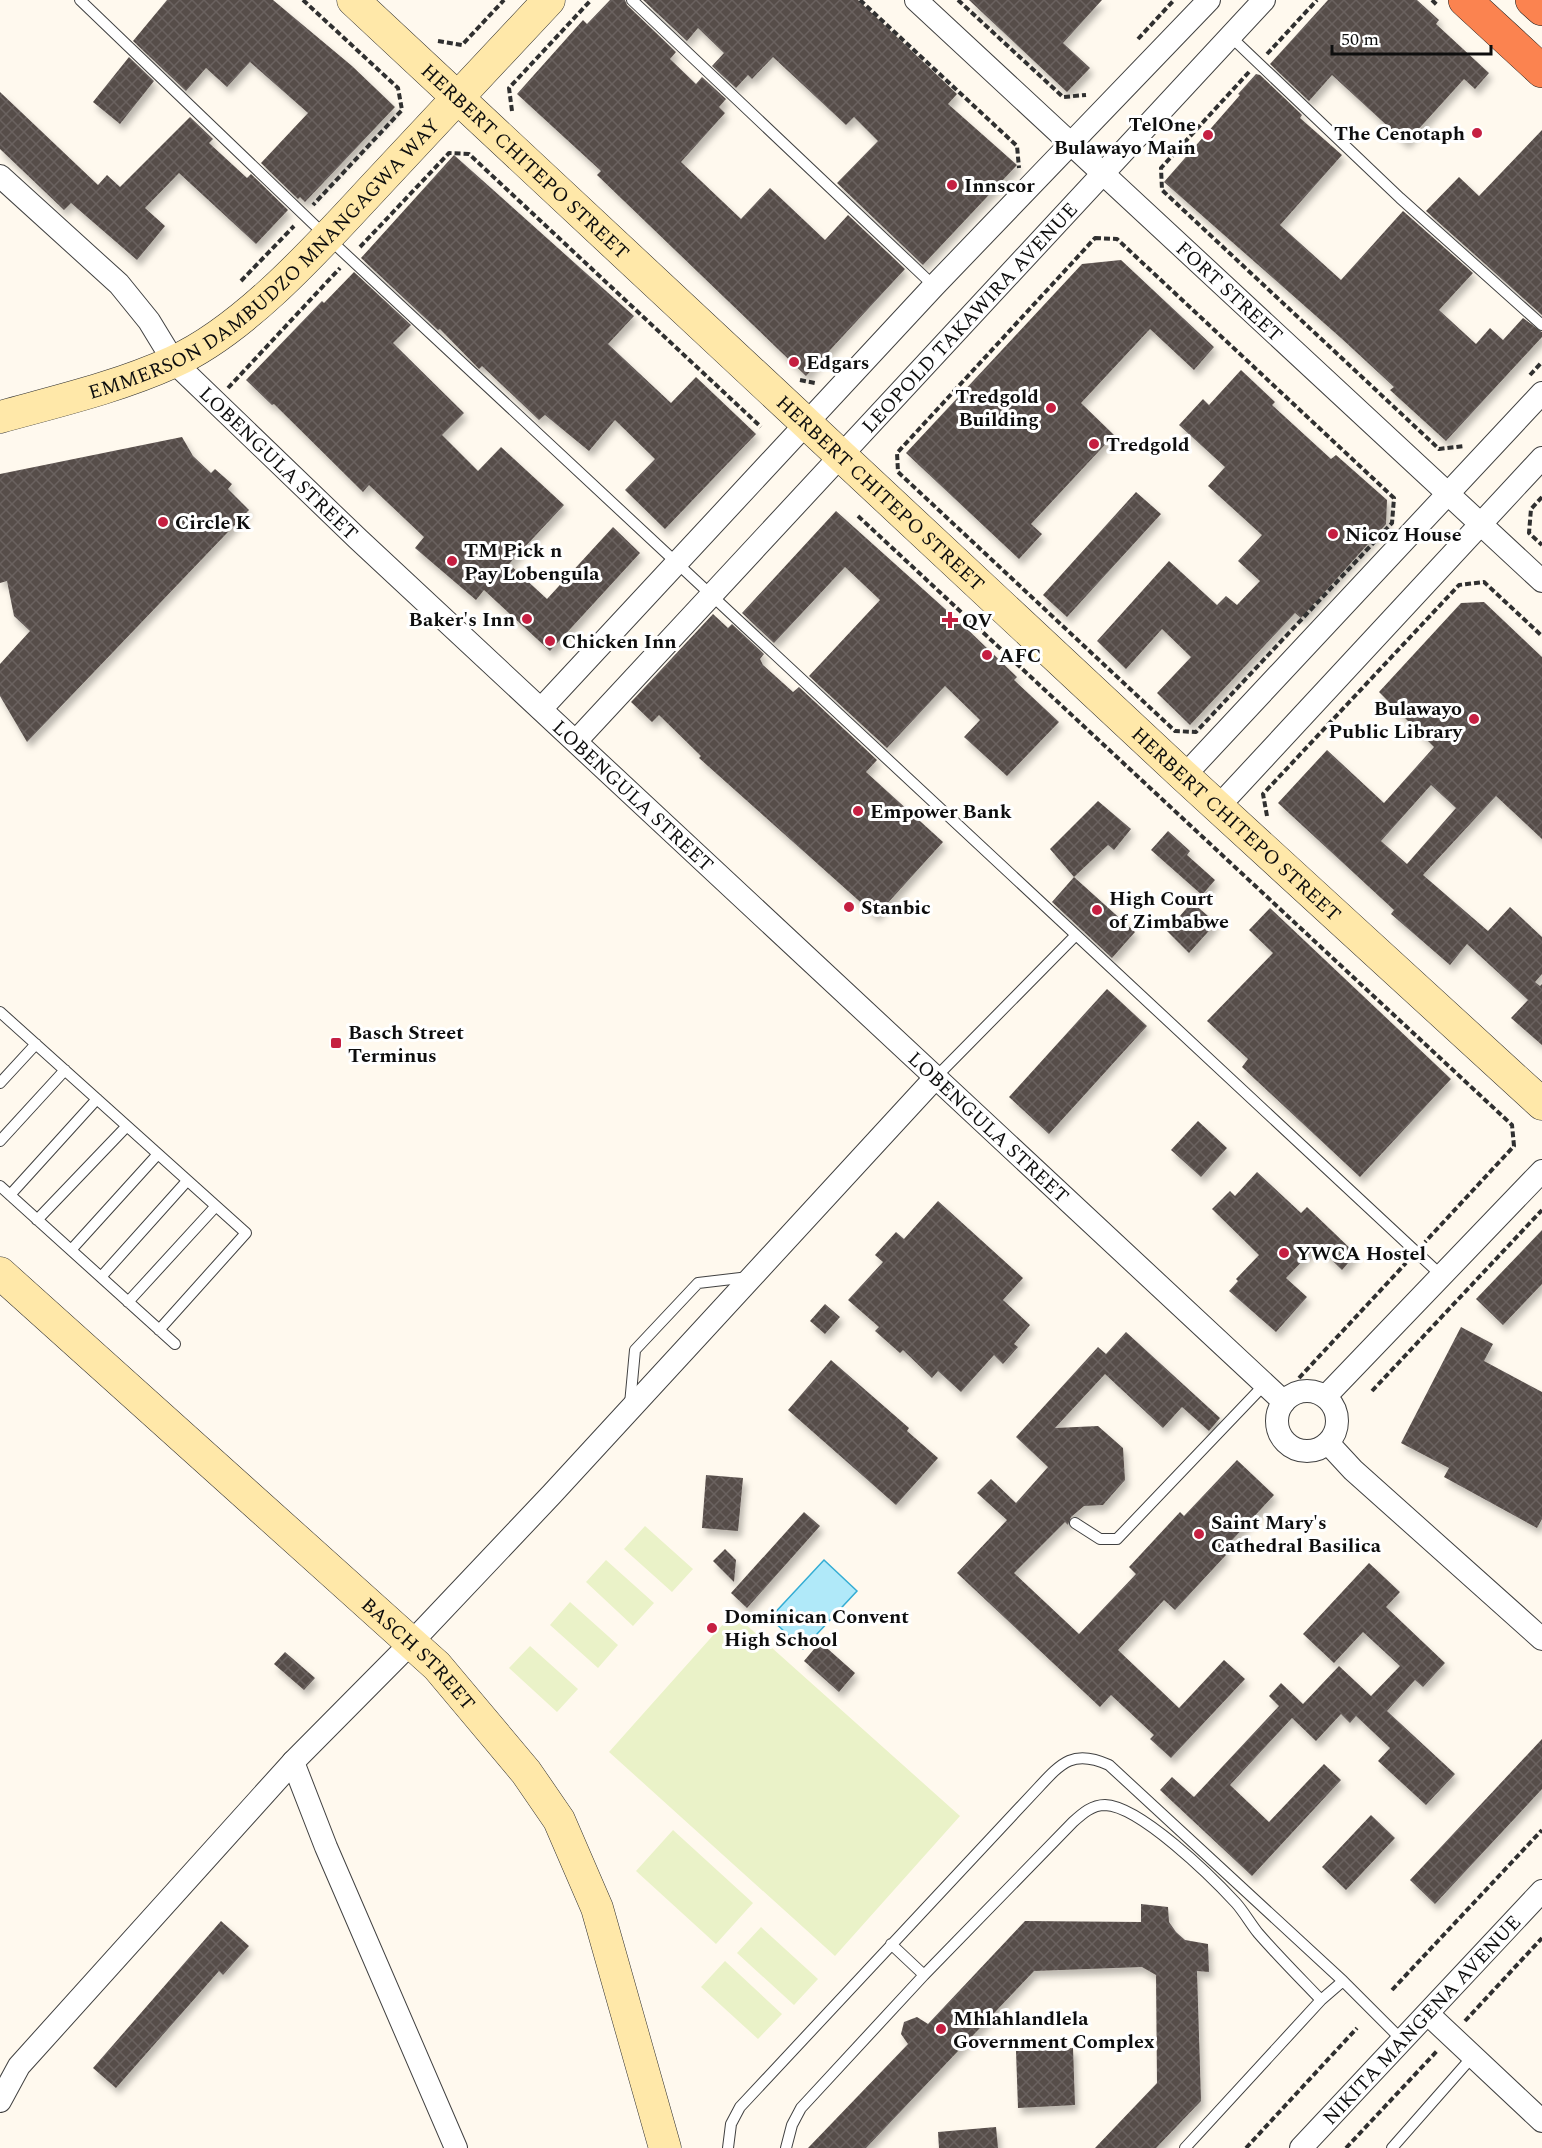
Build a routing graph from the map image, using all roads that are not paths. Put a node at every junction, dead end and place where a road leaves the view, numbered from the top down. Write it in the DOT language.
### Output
graph roads {
  1 [pos="80,0"];
  2 [pos="353,0"];
  3 [pos="549,0"];
  4 [pos="632,0"];
  5 [pos="916,0"];
  6 [pos="1264,0"];
  7 [pos="1465,0"];
  8 [pos="1532,0"];
  9 [pos="1199,3"];
  10 [pos="1542,9"];
  11 [pos="1231,37"];
  12 [pos="1542,71"];
  13 [pos="457,98"];
  14 [pos="1071,144"];
  15 [pos="1105,175"];
  16 [pos="0,176"];
  17 [pos="338,248"];
  18 [pos="934,286"];
  19 [pos="1542,325"];
  20 [pos="174,362"];
  21 [pos="1542,393"];
  22 [pos="0,417"];
  23 [pos="806,424"];
  24 [pos="841,456"];
  25 [pos="1542,458"];
  26 [pos="1448,493"];
  27 [pos="1481,524"];
  28 [pos="677,563"];
  29 [pos="1542,581"];
  30 [pos="712,596"];
  31 [pos="541,709"];
  32 [pos="576,741"];
  33 [pos="1184,777"];
  34 [pos="1218,807"];
  35 [pos="1076,935"];
  36 [pos="2,1016"];
  37 [pos="36,1044"];
  38 [pos="64,1070"];
  39 [pos="936,1077"];
  40 [pos="0,1083"];
  41 [pos="97,1099"];
  42 [pos="1542,1104"];
  43 [pos="127,1126"];
  44 [pos="0,1142"];
  45 [pos="158,1154"];
  46 [pos="1542,1171"];
  47 [pos="188,1181"];
  48 [pos="0,1186"];
  49 [pos="9,1195"];
  50 [pos="216,1206"];
  51 [pos="37,1220"];
  52 [pos="71,1250"];
  53 [pos="0,1273"];
  54 [pos="753,1276"];
  55 [pos="1442,1276"];
  56 [pos="101,1277"];
  57 [pos="128,1302"];
  58 [pos="159,1330"];
  59 [pos="175,1344"];
  60 [pos="1265,1384"];
  61 [pos="1326,1396"];
  62 [pos="1284,1402"];
  63 [pos="629,1410"];
  64 [pos="1328,1443"];
  65 [pos="1075,1523"];
  66 [pos="1542,1639"];
  67 [pos="411,1643"];
  68 [pos="293,1762"];
  69 [pos="1542,1891"];
  70 [pos="891,1944"];
  71 [pos="924,1975"];
  72 [pos="1343,1981"];
  73 [pos="1321,2000"];
  74 [pos="1428,2014"];
  75 [pos="1402,2040"];
  76 [pos="1473,2056"];
  77 [pos="0,2101"];
  78 [pos="1542,2121"];
  79 [pos="456,2148"];
  80 [pos="665,2148"];
  81 [pos="728,2148"];
  82 [pos="786,2148"];
  83 [pos="1185,2148"];
  84 [pos="1300,2148"];
  85 [pos="1392,2148"];
  1 -- 17 [label="lane"];
  2 -- 13 [label="street, HERBERT CHITEPO STREET"];
  3 -- 13 [label="street, EMMERSON DAMBUDZO MNANGAGWA WAY"];
  4 -- 18 [label="lane"];
  5 -- 14 [label="street, FORT STREET"];
  6 -- 11 [label="street, LEOPOLD TAKAWIRA AVENUE"];
  7 -- 12 [label="highway"];
  8 -- 10 [label="highway"];
  9 -- 14 [label="street"];
  11 -- 15 [label="street, LEOPOLD TAKAWIRA AVENUE"];
  11 -- 19 [label="lane"];
  13 -- 17 [label="street, EMMERSON DAMBUDZO MNANGAGWA WAY"];
  13 -- 23 [label="street, HERBERT CHITEPO STREET"];
  14 -- 15 [label="street, FORT STREET"];
  14 -- 18 [label="street"];
  15 -- 24 [label="street, LEOPOLD TAKAWIRA AVENUE"];
  15 -- 26 [label="street, FORT STREET"];
  16 -- 20 [label="street, LOBENGULA STREET"];
  17 -- 20 [label="street, EMMERSON DAMBUDZO MNANGAGWA WAY"];
  17 -- 28 [label="lane"];
  18 -- 23 [label="street"];
  20 -- 22 [label="street, EMMERSON DAMBUDZO MNANGAGWA WAY"];
  20 -- 31 [label="street, LOBENGULA STREET"];
  21 -- 26 [label="street"];
  23 -- 24 [label="street, HERBERT CHITEPO STREET"];
  23 -- 28 [label="street"];
  24 -- 30 [label="street, LEOPOLD TAKAWIRA AVENUE"];
  24 -- 33 [label="street, HERBERT CHITEPO STREET"];
  25 -- 27 [label="street"];
  26 -- 27 [label="street, FORT STREET"];
  26 -- 33 [label="street"];
  27 -- 29 [label="street, FORT STREET"];
  27 -- 34 [label="street"];
  28 -- 30 [label="lane"];
  28 -- 31 [label="street"];
  30 -- 32 [label="street, LEOPOLD TAKAWIRA AVENUE"];
  30 -- 35 [label="lane"];
  31 -- 32 [label="street, LOBENGULA STREET"];
  32 -- 39 [label="street, LOBENGULA STREET"];
  33 -- 34 [label="street, HERBERT CHITEPO STREET"];
  34 -- 42 [label="street, HERBERT CHITEPO STREET"];
  35 -- 39 [label="lane"];
  35 -- 55 [label="lane"];
  36 -- 37 [label="lane"];
  37 -- 38 [label="lane"];
  37 -- 40 [label="lane"];
  38 -- 41 [label="lane"];
  38 -- 44 [label="lane"];
  39 -- 54 [label="street"];
  39 -- 60 [label="street, LOBENGULA STREET"];
  41 -- 43 [label="lane"];
  41 -- 49 [label="lane"];
  43 -- 45 [label="lane"];
  43 -- 51 [label="lane"];
  45 -- 47 [label="lane"];
  45 -- 52 [label="lane"];
  46 -- 55 [label="street"];
  47 -- 50 [label="lane"];
  47 -- 56 [label="lane"];
  48 -- 49 [label="lane"];
  49 -- 51 [label="lane"];
  50 -- 57 [label="lane"];
  50 -- 58 [label="lane"];
  51 -- 52 [label="lane"];
  52 -- 56 [label="lane"];
  53 -- 67 [label="street, BASCH STREET"];
  54 -- 63 [label="street"];
  54 -- 63 [label="lane"];
  55 -- 61 [label="street"];
  56 -- 57 [label="lane"];
  57 -- 58 [label="lane"];
  58 -- 59 [label="lane"];
  60 -- 62 [label="street, LOBENGULA STREET"];
  60 -- 65 [label="lane"];
  61 -- 62 [label="street"];
  61 -- 64 [label="street"];
  62 -- 64 [label="street"];
  63 -- 67 [label="street"];
  64 -- 66 [label="street"];
  67 -- 68 [label="street"];
  67 -- 80 [label="street, BASCH STREET"];
  68 -- 77 [label="street"];
  68 -- 79 [label="street"];
  69 -- 74 [label="street, NIKITA MANGENA AVENUE"];
  70 -- 71 [label="lane"];
  70 -- 72 [label="lane"];
  70 -- 81 [label="lane"];
  71 -- 73 [label="lane"];
  71 -- 82 [label="lane"];
  72 -- 73 [label="lane"];
  72 -- 75 [label="lane"];
  73 -- 83 [label="lane"];
  74 -- 75 [label="street, NIKITA MANGENA AVENUE"];
  74 -- 76 [label="street"];
  75 -- 84 [label="street, NIKITA MANGENA AVENUE"];
  76 -- 78 [label="street"];
  76 -- 85 [label="lane"];
}
